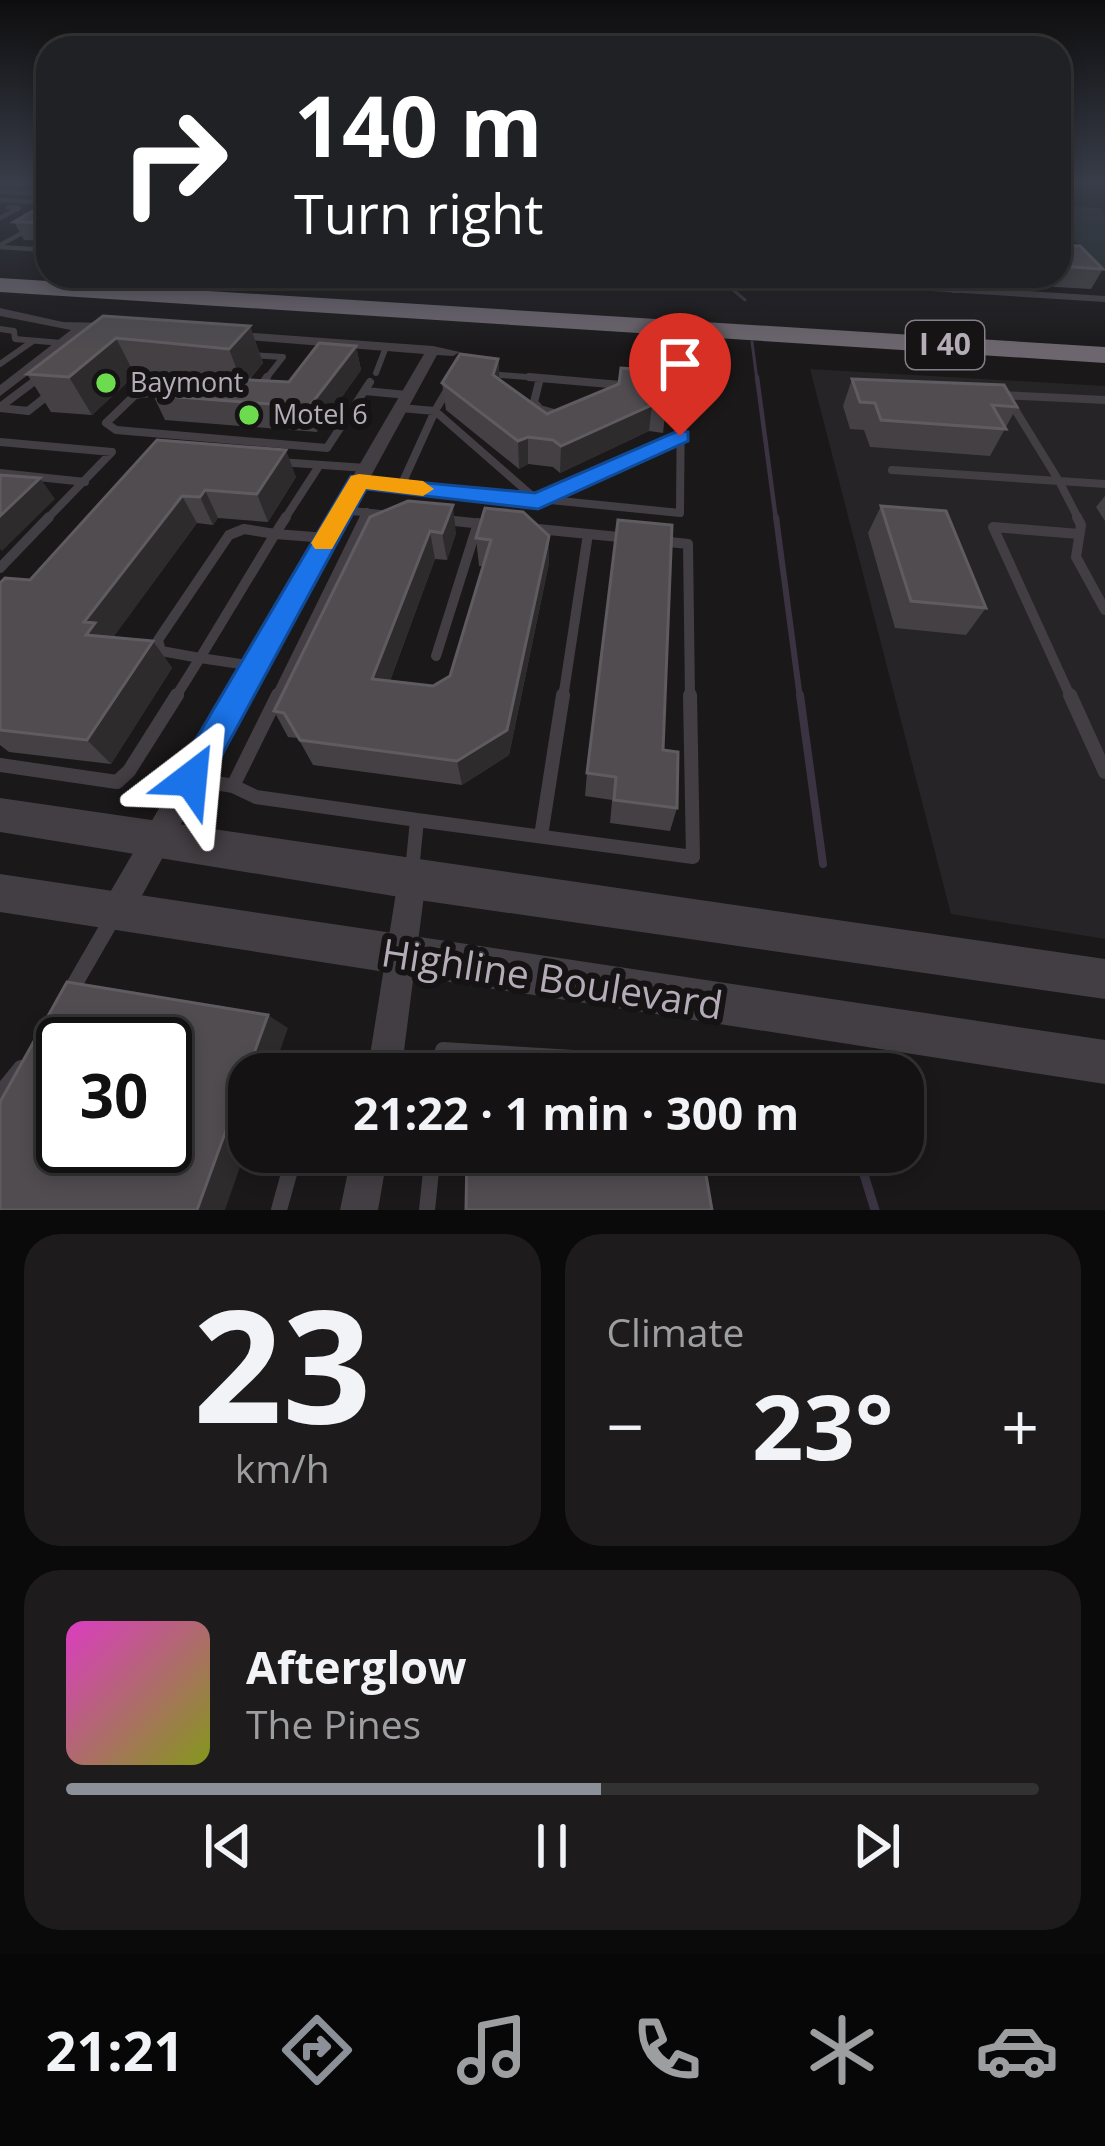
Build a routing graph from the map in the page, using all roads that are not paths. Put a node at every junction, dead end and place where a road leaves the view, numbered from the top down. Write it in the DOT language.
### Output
graph roads {
  1 [pos="0,246"];
  2 [pos="36,249"];
  3 [pos="0,264"];
  4 [pos="36,267"];
  5 [pos="0,285"];
  6 [pos="36,287"];
  7 [pos="47,288"];
  8 [pos="367,288"];
  9 [pos="928,288"];
  10 [pos="956,290"];
  11 [pos="1105,299"];
  12 [pos="0,309"];
  13 [pos="452,314"];
  14 [pos="82,328"];
  15 [pos="129,328"];
  16 [pos="0,329"];
  17 [pos="1105,333"];
  18 [pos="216,335"];
  19 [pos="238,336"];
  20 [pos="15,339"];
  21 [pos="33,341"];
  22 [pos="322,342"];
  23 [pos="62,344"];
  24 [pos="386,347"];
  25 [pos="0,350"];
  26 [pos="224,352"];
  27 [pos="243,354"];
  28 [pos="1105,356"];
  29 [pos="310,359"];
  30 [pos="0,364"];
  31 [pos="56,365"];
  32 [pos="458,372"];
  33 [pos="478,374"];
  34 [pos="541,378"];
  35 [pos="64,382"];
  36 [pos="370,382"];
  37 [pos="594,382"];
  38 [pos="262,383"];
  39 [pos="178,390"];
  40 [pos="0,392"];
  41 [pos="983,394"];
  42 [pos="254,395"];
  43 [pos="1006,395"];
  44 [pos="274,397"];
  45 [pos="1105,400"];
  46 [pos="404,402"];
  47 [pos="590,402"];
  48 [pos="0,408"];
  49 [pos="436,411"];
  50 [pos="578,413"];
  51 [pos="680,436"];
  52 [pos="0,442"];
  53 [pos="271,461"];
  54 [pos="320,466"];
  55 [pos="892,470"];
  56 [pos="0,473"];
  57 [pos="363,475"];
  58 [pos="1059,481"];
  59 [pos="85,482"];
  60 [pos="1105,484"];
  61 [pos="401,486"];
  62 [pos="538,501"];
  63 [pos="343,510"];
  64 [pos="367,512"];
  65 [pos="412,517"];
  66 [pos="434,519"];
  67 [pos="478,524"];
  68 [pos="500,526"];
  69 [pos="522,528"];
  70 [pos="275,534"];
  71 [pos="588,534"];
  72 [pos="1079,535"];
  73 [pos="327,538"];
  74 [pos="0,568"];
  75 [pos="1105,610"];
  76 [pos="436,656"];
  77 [pos="200,658"];
  78 [pos="254,666"];
  79 [pos="0,765"];
  80 [pos="1105,772"];
  81 [pos="191,779"];
  82 [pos="233,786"];
  83 [pos="0,815"];
  84 [pos="417,820"];
  85 [pos="541,836"];
  86 [pos="156,838"];
  87 [pos="412,880"];
  88 [pos="0,893"];
  89 [pos="116,911"];
  90 [pos="402,956"];
  91 [pos="1105,979"];
  92 [pos="62,1005"];
  93 [pos="387,1053"];
  94 [pos="443,1053"];
  95 [pos="492,1053"];
  96 [pos="31,1055"];
  97 [pos="1105,1062"];
  98 [pos="0,1094"];
  99 [pos="289,1173"];
  100 [pos="366,1173"];
  101 [pos="431,1173"];
  102 [pos="279,1210"];
  103 [pos="359,1210"];
  104 [pos="428,1210"];
  1 -- 2 [label="lane"];
  3 -- 4 [label="highway"];
  5 -- 6 [label="highway, I 40"];
  7 -- 13 [label="highway, I 40"];
  8 -- 17 [label="highway, I 40"];
  9 -- 10 [label="lane"];
  10 -- 11 [label="lane"];
  12 -- 13 [label="highway"];
  12 -- 14 [label="street"];
  13 -- 28 [label="highway, I 40"];
  14 -- 15 [label="street"];
  14 -- 23 [label="street"];
  16 -- 20 [label="lane"];
  18 -- 19 [label="street"];
  19 -- 22 [label="street"];
  19 -- 26 [label="lane"];
  20 -- 21 [label="lane"];
  20 -- 25 [label="lane"];
  21 -- 23 [label="lane"];
  21 -- 30 [label="lane"];
  22 -- 24 [label="street"];
  22 -- 29 [label="lane"];
  23 -- 40 [label="street"];
  24 -- 36 [label="lane"];
  24 -- 46 [label="street"];
  27 -- 38 [label="lane"];
  31 -- 48 [label="lane"];
  32 -- 49 [label="lane"];
  33 -- 34 [label="lane"];
  34 -- 37 [label="lane"];
  34 -- 50 [label="lane"];
  35 -- 48 [label="lane"];
  36 -- 39 [label="lane"];
  36 -- 46 [label="lane"];
  37 -- 47 [label="lane"];
  37 -- 51 [label="lane"];
  41 -- 43 [label="lane"];
  42 -- 44 [label="lane"];
  43 -- 45 [label="lane"];
  43 -- 58 [label="lane"];
  46 -- 49 [label="lane"];
  46 -- 57 [label="street"];
  49 -- 61 [label="lane"];
  49 -- 62 [label="lane"];
  51 -- 62 [label="lane"];
  51 -- 62 [label="lane"];
  52 -- 59 [label="lane"];
  53 -- 54 [label="lane"];
  54 -- 57 [label="lane"];
  54 -- 70 [label="lane"];
  55 -- 58 [label="lane"];
  56 -- 59 [label="lane"];
  57 -- 61 [label="lane"];
  57 -- 63 [label="street"];
  58 -- 60 [label="lane"];
  58 -- 72 [label="lane"];
  59 -- 74 [label="lane"];
  61 -- 62 [label="lane"];
  63 -- 64 [label="lane"];
  63 -- 73 [label="street"];
  64 -- 65 [label="lane"];
  64 -- 82 [label="lane"];
  66 -- 67 [label="lane"];
  67 -- 68 [label="lane"];
  67 -- 76 [label="lane"];
  69 -- 71 [label="lane"];
  70 -- 73 [label="lane"];
  70 -- 77 [label="lane"];
  70 -- 77 [label="lane"];
  71 -- 85 [label="lane"];
  71 -- 85 [label="lane"];
  72 -- 75 [label="lane"];
  72 -- 80 [label="lane"];
  73 -- 78 [label="street"];
  77 -- 78 [label="lane"];
  77 -- 79 [label="lane"];
  78 -- 81 [label="street"];
  81 -- 82 [label="lane"];
  81 -- 86 [label="street"];
  82 -- 84 [label="lane"];
  83 -- 86 [label="street"];
  84 -- 85 [label="lane"];
  84 -- 87 [label="lane"];
  86 -- 87 [label="street"];
  86 -- 89 [label="street"];
  87 -- 90 [label="street"];
  87 -- 91 [label="street"];
  88 -- 89 [label="street, Highline Boulevard"];
  89 -- 90 [label="street, Highline Boulevard"];
  89 -- 92 [label="lane"];
  90 -- 93 [label="street"];
  90 -- 97 [label="street, Highline Boulevard"];
  94 -- 95 [label="lane"];
  96 -- 98 [label="lane"];
  99 -- 102 [label="lane"];
  100 -- 103 [label="street"];
  101 -- 104 [label="lane"];
}
